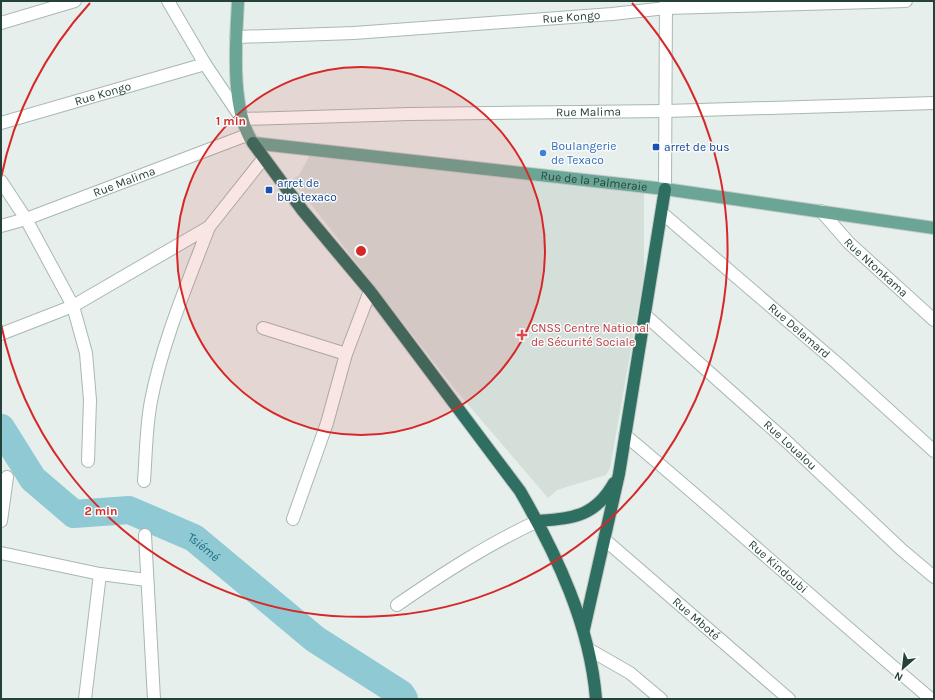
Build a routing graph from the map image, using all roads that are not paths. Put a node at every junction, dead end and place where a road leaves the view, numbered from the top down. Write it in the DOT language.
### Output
graph roads {
  1 [pos="75,1"];
  2 [pos="168,1"];
  3 [pos="238,1"];
  4 [pos="906,1"];
  5 [pos="666,5"];
  6 [pos="1,23"];
  7 [pos="236,37"];
  8 [pos="205,64"];
  9 [pos="934,103"];
  10 [pos="666,111"];
  11 [pos="242,119"];
  12 [pos="1,123"];
  13 [pos="250,139"];
  14 [pos="263,159"];
  15 [pos="1,181"];
  16 [pos="665,189"];
  17 [pos="821,211"];
  18 [pos="662,213"];
  19 [pos="26,219"];
  20 [pos="1,226"];
  21 [pos="209,227"];
  22 [pos="934,228"];
  23 [pos="370,291"];
  24 [pos="73,306"];
  25 [pos="645,315"];
  26 [pos="934,320"];
  27 [pos="263,328"];
  28 [pos="1,334"];
  29 [pos="346,354"];
  30 [pos="625,435"];
  31 [pos="934,451"];
  32 [pos="88,461"];
  33 [pos="619,474"];
  34 [pos="7,477"];
  35 [pos="144,480"];
  36 [pos="292,520"];
  37 [pos="1,521"];
  38 [pos="538,521"];
  39 [pos="145,534"];
  40 [pos="604,539"];
  41 [pos="1,554"];
  42 [pos="100,574"];
  43 [pos="934,578"];
  44 [pos="147,580"];
  45 [pos="397,605"];
  46 [pos="584,629"];
  47 [pos="590,650"];
  48 [pos="85,699"];
  49 [pos="154,699"];
  50 [pos="596,699"];
  51 [pos="661,699"];
  52 [pos="789,699"];
  53 [pos="931,699"];
  1 -- 6 [label="street"];
  2 -- 8 [label="street"];
  3 -- 7 [label="main road"];
  4 -- 5 [label="street, Rue Kongo"];
  5 -- 7 [label="street, Rue Kongo"];
  5 -- 10 [label="street"];
  7 -- 11 [label="main road"];
  8 -- 11 [label="street"];
  8 -- 12 [label="street, Rue Kongo"];
  9 -- 10 [label="street, Rue Malima"];
  10 -- 11 [label="street, Rue Malima"];
  10 -- 16 [label="street"];
  11 -- 13 [label="main road"];
  13 -- 14 [label="highway"];
  13 -- 16 [label="main road, Rue de la Palmeraie"];
  13 -- 19 [label="street, Rue Malima"];
  14 -- 21 [label="street"];
  14 -- 23 [label="highway"];
  15 -- 19 [label="street"];
  16 -- 17 [label="main road, Rue de la Palmeraie"];
  16 -- 18 [label="highway"];
  17 -- 22 [label="main road, Rue de la Palmeraie"];
  17 -- 26 [label="street, Rue Ntonkama"];
  18 -- 25 [label="highway"];
  18 -- 31 [label="street, Rue Delamard"];
  19 -- 20 [label="street, Rue Malima"];
  19 -- 24 [label="street"];
  21 -- 24 [label="street"];
  21 -- 35 [label="street"];
  23 -- 29 [label="street"];
  23 -- 38 [label="highway"];
  24 -- 28 [label="street"];
  24 -- 32 [label="street"];
  25 -- 30 [label="highway"];
  25 -- 43 [label="street, Rue Loualou"];
  27 -- 29 [label="street"];
  29 -- 36 [label="street"];
  30 -- 33 [label="highway"];
  30 -- 53 [label="street, Rue Kindoubi"];
  33 -- 38 [label="highway"];
  33 -- 40 [label="highway"];
  34 -- 37 [label="street"];
  38 -- 45 [label="street"];
  38 -- 46 [label="highway"];
  39 -- 44 [label="street"];
  40 -- 46 [label="highway"];
  40 -- 52 [label="street, Rue Mboté"];
  41 -- 42 [label="street"];
  42 -- 44 [label="street"];
  42 -- 48 [label="street"];
  44 -- 49 [label="street"];
  46 -- 47 [label="highway"];
  47 -- 50 [label="highway"];
  47 -- 51 [label="street"];
}
